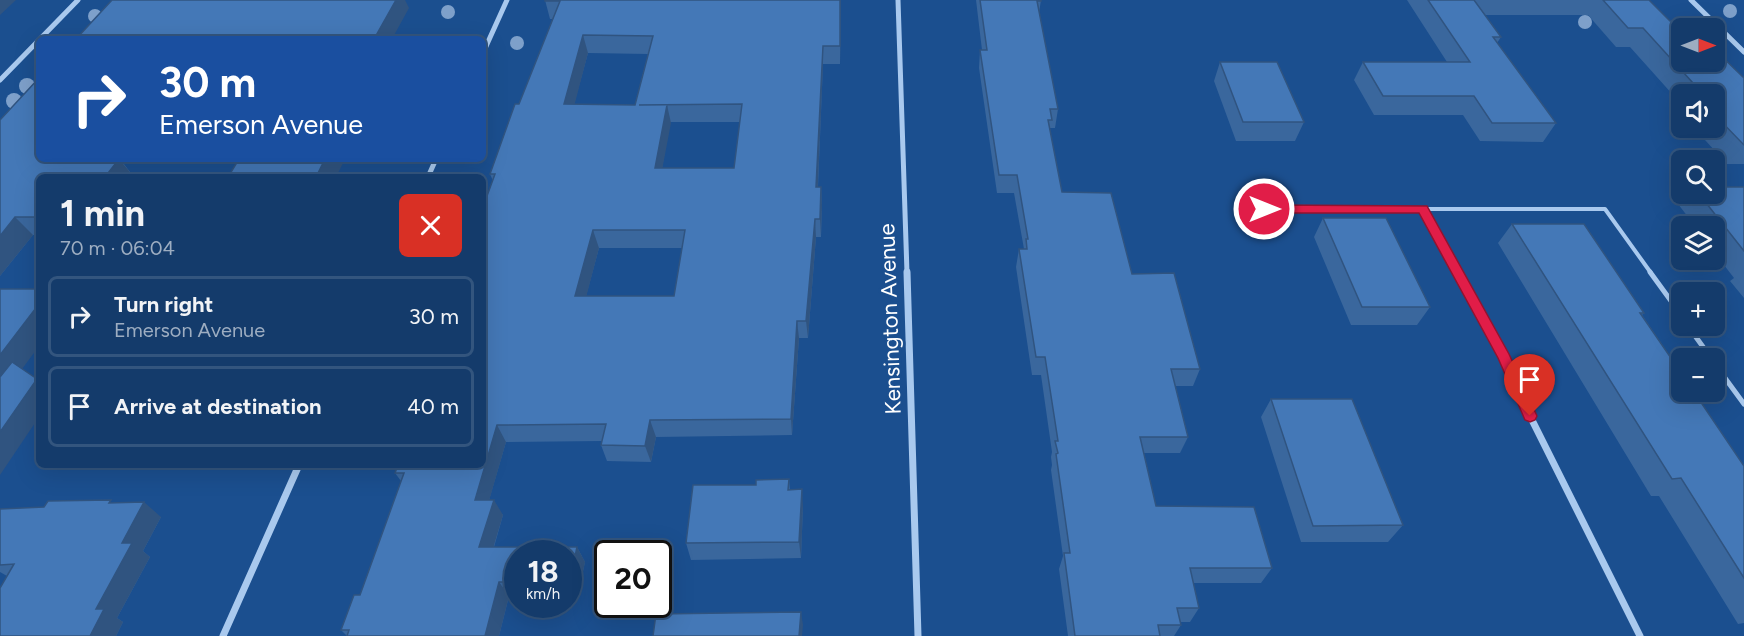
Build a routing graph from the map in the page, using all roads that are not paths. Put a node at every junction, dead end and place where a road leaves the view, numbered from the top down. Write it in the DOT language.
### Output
graph roads {
  1 [pos="78,0"];
  2 [pos="507,0"];
  3 [pos="898,0"];
  4 [pos="1691,0"];
  5 [pos="42,36"];
  6 [pos="36,42"];
  7 [pos="486,46"];
  8 [pos="1744,52"];
  9 [pos="0,80"];
  10 [pos="1264,209"];
  11 [pos="1423,209"];
  12 [pos="1671,301"];
  13 [pos="1725,378"];
  14 [pos="1744,404"];
  15 [pos="299,468"];
  16 [pos="223,636"];
  17 [pos="918,636"];
  18 [pos="1640,636"];
  1 -- 5 [label="street"];
  2 -- 7 [label="street"];
  3 -- 17 [label="street, Kensington Avenue"];
  4 -- 8 [label="street"];
  6 -- 9 [label="street"];
  10 -- 11 [label="lane"];
  11 -- 12 [label="lane"];
  11 -- 18 [label="street"];
  13 -- 14 [label="lane"];
  15 -- 16 [label="street"];
}
